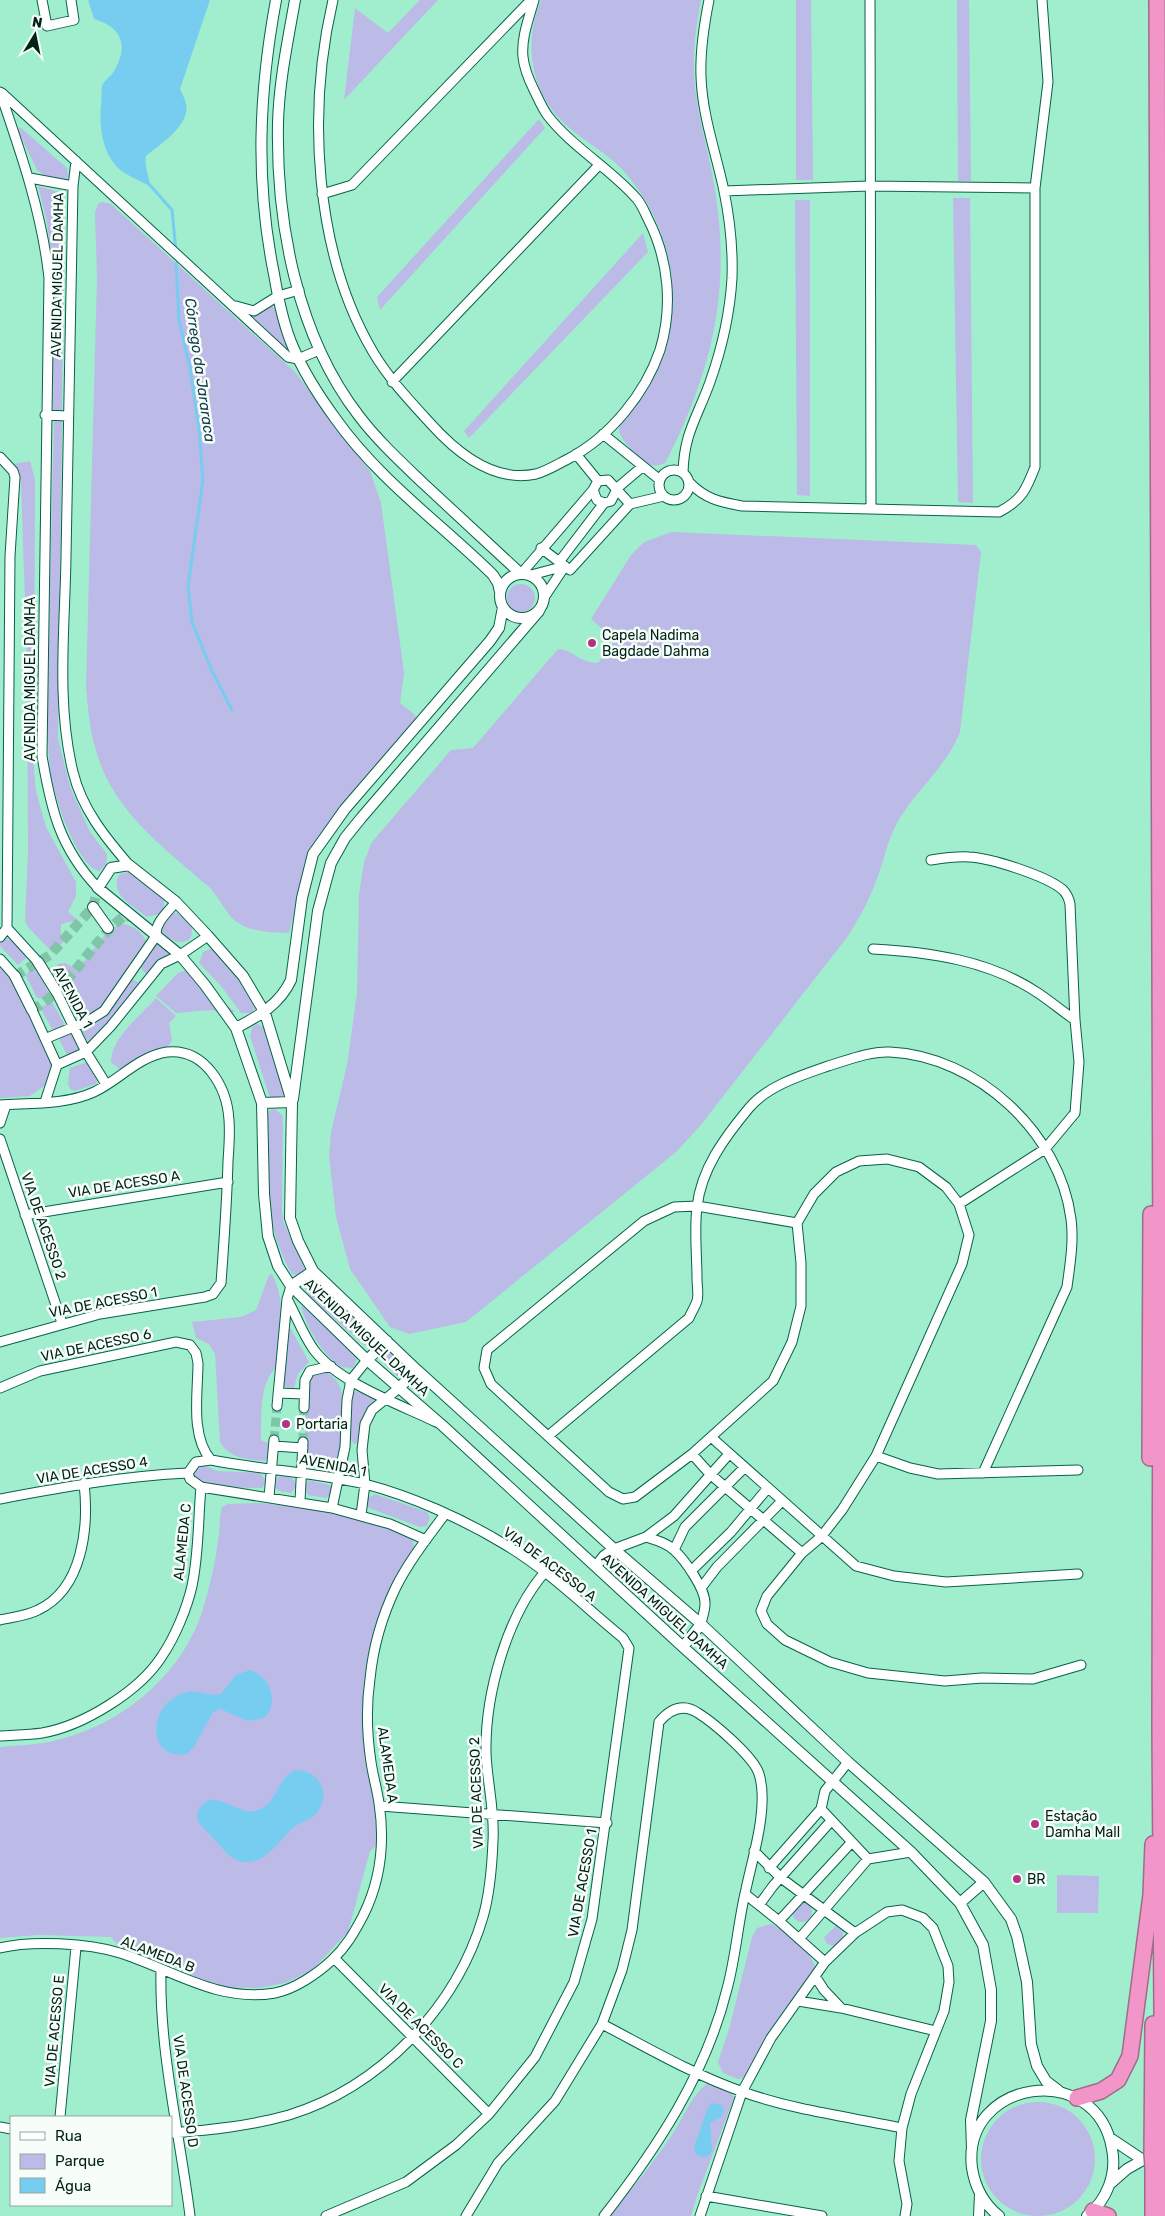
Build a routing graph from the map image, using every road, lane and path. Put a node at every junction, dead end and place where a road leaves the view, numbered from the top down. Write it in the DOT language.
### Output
graph roads {
  1 [pos="42,0"];
  2 [pos="71,0"];
  3 [pos="276,0"];
  4 [pos="295,0"];
  5 [pos="333,0"];
  6 [pos="533,0"];
  7 [pos="709,0"];
  8 [pos="870,0"];
  9 [pos="1042,0"];
  10 [pos="1147,0"];
  11 [pos="1157,0"];
  12 [pos="0,91"];
  13 [pos="76,161"];
  14 [pos="599,165"];
  15 [pos="30,178"];
  16 [pos="73,186"];
  17 [pos="869,186"];
  18 [pos="1035,188"];
  19 [pos="724,191"];
  20 [pos="322,194"];
  21 [pos="299,290"];
  22 [pos="278,296"];
  23 [pos="234,306"];
  24 [pos="319,350"];
  25 [pos="298,359"];
  26 [pos="392,382"];
  27 [pos="45,415"];
  28 [pos="68,416"];
  29 [pos="603,434"];
  30 [pos="576,454"];
  31 [pos="1,458"];
  32 [pos="642,467"];
  33 [pos="683,473"];
  34 [pos="660,480"];
  35 [pos="598,481"];
  36 [pos="689,482"];
  37 [pos="593,490"];
  38 [pos="616,490"];
  39 [pos="664,496"];
  40 [pos="604,502"];
  41 [pos="630,504"];
  42 [pos="871,508"];
  43 [pos="541,548"];
  44 [pos="5,556"];
  45 [pos="562,564"];
  46 [pos="526,575"];
  47 [pos="500,592"];
  48 [pos="545,596"];
  49 [pos="503,607"];
  50 [pos="539,611"];
  51 [pos="9,660"];
  52 [pos="0,664"];
  53 [pos="931,860"];
  54 [pos="5,865"];
  55 [pos="129,865"];
  56 [pos="98,888"];
  57 [pos="176,902"];
  58 [pos="93,907"];
  59 [pos="7,928"];
  60 [pos="108,928"];
  61 [pos="0,936"];
  62 [pos="156,936"];
  63 [pos="208,936"];
  64 [pos="872,949"];
  65 [pos="180,955"];
  66 [pos="0,959"];
  67 [pos="38,962"];
  68 [pos="132,972"];
  69 [pos="15,976"];
  70 [pos="147,982"];
  71 [pos="56,991"];
  72 [pos="32,1010"];
  73 [pos="265,1013"];
  74 [pos="1075,1020"];
  75 [pos="73,1026"];
  76 [pos="236,1028"];
  77 [pos="46,1038"];
  78 [pos="86,1052"];
  79 [pos="57,1065"];
  80 [pos="106,1084"];
  81 [pos="45,1102"];
  82 [pos="292,1102"];
  83 [pos="262,1103"];
  84 [pos="3,1105"];
  85 [pos="0,1123"];
  86 [pos="0,1139"];
  87 [pos="1045,1149"];
  88 [pos="228,1182"];
  89 [pos="959,1204"];
  90 [pos="696,1206"];
  91 [pos="26,1215"];
  92 [pos="797,1223"];
  93 [pos="313,1271"];
  94 [pos="291,1286"];
  95 [pos="287,1299"];
  96 [pos="62,1323"];
  97 [pos="387,1341"];
  98 [pos="0,1342"];
  99 [pos="367,1360"];
  100 [pos="331,1366"];
  101 [pos="417,1370"];
  102 [pos="351,1380"];
  103 [pos="0,1388"];
  104 [pos="399,1388"];
  105 [pos="278,1393"];
  106 [pos="304,1394"];
  107 [pos="387,1399"];
  108 [pos="277,1406"];
  109 [pos="304,1408"];
  110 [pos="443,1426"];
  111 [pos="548,1436"];
  112 [pos="710,1438"];
  113 [pos="344,1447"];
  114 [pos="362,1450"];
  115 [pos="692,1454"];
  116 [pos="729,1454"];
  117 [pos="876,1456"];
  118 [pos="211,1460"];
  119 [pos="744,1468"];
  120 [pos="271,1469"];
  121 [pos="1078,1470"];
  122 [pos="303,1472"];
  123 [pos="983,1472"];
  124 [pos="188,1473"];
  125 [pos="710,1474"];
  126 [pos="338,1479"];
  127 [pos="84,1483"];
  128 [pos="365,1484"];
  129 [pos="724,1486"];
  130 [pos="201,1487"];
  131 [pos="767,1489"];
  132 [pos="269,1497"];
  133 [pos="0,1500"];
  134 [pos="300,1501"];
  135 [pos="781,1502"];
  136 [pos="332,1508"];
  137 [pos="751,1508"];
  138 [pos="445,1514"];
  139 [pos="361,1515"];
  140 [pos="674,1516"];
  141 [pos="764,1518"];
  142 [pos="686,1528"];
  143 [pos="646,1536"];
  144 [pos="821,1537"];
  145 [pos="426,1540"];
  146 [pos="614,1549"];
  147 [pos="674,1550"];
  148 [pos="802,1553"];
  149 [pos="596,1566"];
  150 [pos="691,1571"];
  151 [pos="544,1573"];
  152 [pos="1078,1574"];
  153 [pos="701,1588"];
  154 [pos="0,1620"];
  155 [pos="701,1624"];
  156 [pos="683,1647"];
  157 [pos="629,1648"];
  158 [pos="1081,1665"];
  159 [pos="0,1734"];
  160 [pos="848,1762"];
  161 [pos="832,1780"];
  162 [pos="380,1806"];
  163 [pos="821,1809"];
  164 [pos="493,1813"];
  165 [pos="831,1821"];
  166 [pos="607,1823"];
  167 [pos="1160,1835"];
  168 [pos="851,1843"];
  169 [pos="754,1851"];
  170 [pos="911,1852"];
  171 [pos="868,1859"];
  172 [pos="769,1868"];
  173 [pos="781,1878"];
  174 [pos="984,1882"];
  175 [pos="745,1894"];
  176 [pos="802,1895"];
  177 [pos="960,1903"];
  178 [pos="759,1905"];
  179 [pos="822,1910"];
  180 [pos="779,1921"];
  181 [pos="855,1933"];
  182 [pos="799,1939"];
  183 [pos="76,1946"];
  184 [pos="0,1948"];
  185 [pos="334,1958"];
  186 [pos="825,1962"];
  187 [pos="162,1970"];
  188 [pos="815,1976"];
  189 [pos="303,1981"];
  190 [pos="798,2001"];
  191 [pos="841,2008"];
  192 [pos="602,2024"];
  193 [pos="936,2031"];
  194 [pos="413,2038"];
  195 [pos="698,2072"];
  196 [pos="1059,2091"];
  197 [pos="742,2092"];
  198 [pos="1077,2098"];
  199 [pos="489,2114"];
  200 [pos="60,2116"];
  201 [pos="902,2128"];
  202 [pos="174,2133"];
  203 [pos="1110,2138"];
  204 [pos="972,2149"];
  205 [pos="1157,2160"];
  206 [pos="1111,2183"];
  207 [pos="980,2194"];
  208 [pos="706,2196"];
  209 [pos="1090,2214"];
  210 [pos="801,2215"];
  211 [pos="190,2216"];
  212 [pos="326,2216"];
  213 [pos="466,2216"];
  214 [pos="604,2216"];
  215 [pos="700,2216"];
  216 [pos="822,2216"];
  217 [pos="905,2216"];
  218 [pos="979,2216"];
  219 [pos="999,2216"];
  220 [pos="1108,2216"];
  221 [pos="1153,2216"];
  222 [pos="1164,2216"];
  1 -- 2 [label="street"];
  3 -- 22 [label="street"];
  4 -- 21 [label="street"];
  5 -- 20 [label="street"];
  6 -- 14 [label="street"];
  6 -- 20 [label="street"];
  7 -- 19 [label="street"];
  8 -- 17 [label="street"];
  9 -- 18 [label="street"];
  10 -- 167 [label="highway"];
  11 -- 167 [label="highway"];
  12 -- 13 [label="street"];
  12 -- 15 [label="street, AVENIDA MIGUEL DAMHA"];
  13 -- 16 [label="street, AVENIDA MIGUEL DAMHA"];
  13 -- 23 [label="street"];
  14 -- 26 [label="street"];
  14 -- 29 [label="street"];
  15 -- 16 [label="street"];
  15 -- 27 [label="street, AVENIDA MIGUEL DAMHA"];
  16 -- 28 [label="street, AVENIDA MIGUEL DAMHA"];
  17 -- 18 [label="street"];
  17 -- 19 [label="street"];
  17 -- 42 [label="street"];
  18 -- 42 [label="street"];
  19 -- 33 [label="street"];
  20 -- 26 [label="street"];
  21 -- 22 [label="street"];
  21 -- 24 [label="street"];
  22 -- 23 [label="street"];
  22 -- 25 [label="street"];
  23 -- 25 [label="street"];
  24 -- 25 [label="street"];
  24 -- 46 [label="street"];
  25 -- 47 [label="street"];
  26 -- 30 [label="street"];
  27 -- 28 [label="street"];
  27 -- 56 [label="street, AVENIDA MIGUEL DAMHA"];
  28 -- 55 [label="street, AVENIDA MIGUEL DAMHA"];
  29 -- 30 [label="street"];
  29 -- 32 [label="street"];
  30 -- 35 [label="street"];
  31 -- 44 [label="street"];
  32 -- 34 [label="street"];
  32 -- 38 [label="street"];
  33 -- 34 [label="street"];
  33 -- 36 [label="street"];
  34 -- 39 [label="street"];
  35 -- 37 [label="street"];
  35 -- 38 [label="street"];
  36 -- 39 [label="street"];
  36 -- 42 [label="street"];
  37 -- 40 [label="street"];
  37 -- 43 [label="street"];
  38 -- 40 [label="street"];
  38 -- 41 [label="street"];
  39 -- 41 [label="street"];
  40 -- 45 [label="street"];
  41 -- 45 [label="street"];
  43 -- 45 [label="street"];
  43 -- 46 [label="street"];
  44 -- 51 [label="street"];
  45 -- 46 [label="street"];
  45 -- 48 [label="street"];
  46 -- 47 [label="street"];
  46 -- 48 [label="street"];
  47 -- 49 [label="street"];
  48 -- 50 [label="street"];
  49 -- 50 [label="street"];
  49 -- 73 [label="street"];
  50 -- 82 [label="street"];
  51 -- 52 [label="street"];
  51 -- 54 [label="street"];
  53 -- 74 [label="street"];
  54 -- 59 [label="street"];
  55 -- 56 [label="street"];
  55 -- 57 [label="street, AVENIDA MIGUEL DAMHA"];
  56 -- 62 [label="street, AVENIDA MIGUEL DAMHA"];
  57 -- 62 [label="street"];
  57 -- 63 [label="street, AVENIDA MIGUEL DAMHA"];
  58 -- 60 [label="street"];
  59 -- 61 [label="street"];
  59 -- 67 [label="street, AVENIDA 1"];
  62 -- 65 [label="street, AVENIDA MIGUEL DAMHA"];
  62 -- 68 [label="street"];
  63 -- 65 [label="street"];
  63 -- 73 [label="street, AVENIDA MIGUEL DAMHA"];
  64 -- 74 [label="street"];
  65 -- 70 [label="street"];
  65 -- 76 [label="street, AVENIDA MIGUEL DAMHA"];
  66 -- 69 [label="street"];
  67 -- 71 [label="street, AVENIDA 1"];
  68 -- 70 [label="street"];
  68 -- 75 [label="street"];
  69 -- 72 [label="street"];
  70 -- 78 [label="street"];
  71 -- 75 [label="street, AVENIDA 1"];
  72 -- 77 [label="street"];
  73 -- 76 [label="street"];
  73 -- 82 [label="street, AVENIDA MIGUEL DAMHA"];
  74 -- 87 [label="street"];
  75 -- 77 [label="street"];
  75 -- 78 [label="street, AVENIDA 1"];
  76 -- 83 [label="street, AVENIDA MIGUEL DAMHA"];
  77 -- 79 [label="street"];
  78 -- 79 [label="street"];
  78 -- 80 [label="street, AVENIDA 1"];
  79 -- 81 [label="street"];
  80 -- 81 [label="street"];
  80 -- 88 [label="street"];
  81 -- 84 [label="street"];
  82 -- 83 [label="street"];
  82 -- 93 [label="street, AVENIDA MIGUEL DAMHA"];
  83 -- 94 [label="street, AVENIDA MIGUEL DAMHA"];
  84 -- 85 [label="street"];
  86 -- 91 [label="street, VIA DE ACESSO 2"];
  87 -- 89 [label="street"];
  87 -- 90 [label="street"];
  87 -- 123 [label="street"];
  88 -- 91 [label="street, VIA DE ACESSO A"];
  88 -- 96 [label="street, VIA DE ACESSO 1"];
  89 -- 92 [label="street"];
  89 -- 117 [label="street"];
  90 -- 92 [label="street"];
  90 -- 111 [label="street"];
  90 -- 111 [label="street"];
  91 -- 96 [label="street, VIA DE ACESSO 2"];
  92 -- 112 [label="street"];
  93 -- 94 [label="street"];
  93 -- 97 [label="street, AVENIDA MIGUEL DAMHA"];
  94 -- 95 [label="street"];
  94 -- 99 [label="street, AVENIDA MIGUEL DAMHA"];
  95 -- 100 [label="street"];
  95 -- 105 [label="street"];
  96 -- 98 [label="street, VIA DE ACESSO 1"];
  97 -- 99 [label="street"];
  97 -- 101 [label="street, AVENIDA MIGUEL DAMHA"];
  99 -- 102 [label="street"];
  99 -- 104 [label="street, AVENIDA MIGUEL DAMHA"];
  100 -- 102 [label="street"];
  100 -- 106 [label="street"];
  101 -- 104 [label="street"];
  101 -- 146 [label="street, AVENIDA MIGUEL DAMHA"];
  102 -- 107 [label="street"];
  102 -- 113 [label="street"];
  103 -- 118 [label="street, VIA DE ACESSO 6"];
  104 -- 107 [label="street"];
  104 -- 110 [label="street, AVENIDA MIGUEL DAMHA"];
  105 -- 106 [label="street"];
  105 -- 108 [label="street"];
  106 -- 109 [label="street"];
  107 -- 110 [label="street"];
  107 -- 114 [label="street"];
  110 -- 149 [label="street, AVENIDA MIGUEL DAMHA"];
  111 -- 115 [label="street"];
  112 -- 115 [label="street"];
  112 -- 116 [label="street"];
  113 -- 114 [label="street"];
  113 -- 126 [label="street"];
  114 -- 128 [label="street"];
  115 -- 125 [label="street"];
  116 -- 119 [label="street"];
  116 -- 125 [label="street"];
  117 -- 123 [label="street"];
  117 -- 144 [label="street"];
  118 -- 120 [label="street, AVENIDA 1"];
  118 -- 124 [label="street"];
  119 -- 129 [label="street"];
  119 -- 131 [label="street"];
  120 -- 122 [label="street, AVENIDA 1"];
  120 -- 122 [label="street"];
  120 -- 132 [label="street"];
  121 -- 123 [label="street"];
  122 -- 126 [label="street, AVENIDA 1"];
  122 -- 134 [label="street"];
  124 -- 127 [label="street, VIA DE ACESSO 4"];
  124 -- 130 [label="street, ALAMEDA C"];
  125 -- 129 [label="street"];
  125 -- 140 [label="street"];
  126 -- 128 [label="street, AVENIDA 1"];
  126 -- 136 [label="street"];
  127 -- 133 [label="street, VIA DE ACESSO 4"];
  127 -- 154 [label="street"];
  128 -- 138 [label="street, AVENIDA 1"];
  128 -- 139 [label="street"];
  129 -- 137 [label="street"];
  129 -- 142 [label="street"];
  130 -- 132 [label="street"];
  130 -- 159 [label="street, ALAMEDA C"];
  131 -- 135 [label="street"];
  131 -- 137 [label="street"];
  132 -- 134 [label="street"];
  134 -- 136 [label="street"];
  135 -- 141 [label="street"];
  135 -- 144 [label="street"];
  136 -- 139 [label="street"];
  137 -- 141 [label="street"];
  137 -- 150 [label="street"];
  138 -- 145 [label="street, ALAMEDA A"];
  138 -- 151 [label="street, VIA DE ACESSO A"];
  139 -- 145 [label="street"];
  140 -- 142 [label="street"];
  140 -- 143 [label="street"];
  141 -- 148 [label="street"];
  141 -- 153 [label="street"];
  142 -- 147 [label="street"];
  143 -- 146 [label="street"];
  143 -- 147 [label="street"];
  144 -- 148 [label="street"];
  144 -- 152 [label="street"];
  145 -- 162 [label="street, ALAMEDA A"];
  146 -- 149 [label="street"];
  146 -- 155 [label="street, AVENIDA MIGUEL DAMHA"];
  147 -- 150 [label="street"];
  148 -- 158 [label="street"];
  149 -- 156 [label="street, AVENIDA MIGUEL DAMHA"];
  150 -- 153 [label="street"];
  151 -- 157 [label="street, VIA DE ACESSO A"];
  151 -- 164 [label="street, VIA DE ACESSO 2"];
  153 -- 155 [label="street"];
  155 -- 156 [label="street"];
  155 -- 160 [label="street, AVENIDA MIGUEL DAMHA"];
  156 -- 161 [label="street, AVENIDA MIGUEL DAMHA"];
  157 -- 166 [label="street, VIA DE ACESSO 1"];
  160 -- 161 [label="street"];
  160 -- 174 [label="street, AVENIDA MIGUEL DAMHA"];
  161 -- 163 [label="street"];
  161 -- 170 [label="street, AVENIDA MIGUEL DAMHA"];
  162 -- 164 [label="street"];
  162 -- 185 [label="street, ALAMEDA A"];
  163 -- 165 [label="street"];
  163 -- 172 [label="street"];
  164 -- 166 [label="street"];
  164 -- 194 [label="street, VIA DE ACESSO 2"];
  165 -- 168 [label="street"];
  165 -- 173 [label="street"];
  166 -- 199 [label="street, VIA DE ACESSO 1"];
  167 -- 198 [label="highway"];
  167 -- 205 [label="highway"];
  168 -- 171 [label="street"];
  168 -- 176 [label="street"];
  169 -- 172 [label="street"];
  169 -- 175 [label="street"];
  169 -- 192 [label="street"];
  170 -- 171 [label="street"];
  170 -- 177 [label="street, AVENIDA MIGUEL DAMHA"];
  171 -- 179 [label="street"];
  172 -- 173 [label="street"];
  173 -- 176 [label="street"];
  173 -- 178 [label="street"];
  174 -- 177 [label="street"];
  174 -- 196 [label="street, AVENIDA MIGUEL DAMHA"];
  175 -- 178 [label="street"];
  175 -- 195 [label="street"];
  176 -- 179 [label="street"];
  176 -- 180 [label="street"];
  177 -- 204 [label="street, AVENIDA MIGUEL DAMHA"];
  178 -- 180 [label="street"];
  179 -- 181 [label="street"];
  179 -- 182 [label="street"];
  180 -- 182 [label="street"];
  181 -- 186 [label="street"];
  181 -- 193 [label="street"];
  182 -- 186 [label="street"];
  183 -- 184 [label="street, ALAMEDA B"];
  183 -- 187 [label="street, ALAMEDA B"];
  183 -- 200 [label="street, VIA DE ACESSO E"];
  185 -- 189 [label="street, ALAMEDA A"];
  185 -- 194 [label="street, VIA DE ACESSO C"];
  186 -- 188 [label="street"];
  187 -- 189 [label="street, ALAMEDA B"];
  187 -- 202 [label="street, VIA DE ACESSO D"];
  188 -- 190 [label="street"];
  188 -- 191 [label="street"];
  190 -- 191 [label="street"];
  190 -- 197 [label="street"];
  191 -- 193 [label="street"];
  192 -- 195 [label="street"];
  192 -- 213 [label="street"];
  193 -- 201 [label="street"];
  194 -- 199 [label="street, VIA DE ACESSO C"];
  194 -- 202 [label="street, VIA DE ACESSO 2"];
  195 -- 197 [label="street"];
  195 -- 214 [label="street"];
  196 -- 198 [label="street"];
  196 -- 204 [label="street"];
  197 -- 201 [label="street"];
  197 -- 208 [label="street"];
  198 -- 203 [label="street"];
  199 -- 212 [label="street, VIA DE ACESSO 1"];
  201 -- 217 [label="street"];
  202 -- 211 [label="street, VIA DE ACESSO D"];
  203 -- 205 [label="street"];
  203 -- 206 [label="street"];
  204 -- 207 [label="street, AVENIDA MIGUEL DAMHA"];
  205 -- 206 [label="street"];
  205 -- 221 [label="highway"];
  205 -- 222 [label="highway"];
  206 -- 209 [label="street"];
  207 -- 218 [label="street"];
  207 -- 219 [label="street"];
  208 -- 210 [label="street"];
  208 -- 215 [label="street"];
  209 -- 220 [label="highway"];
  210 -- 216 [label="street"];
}
